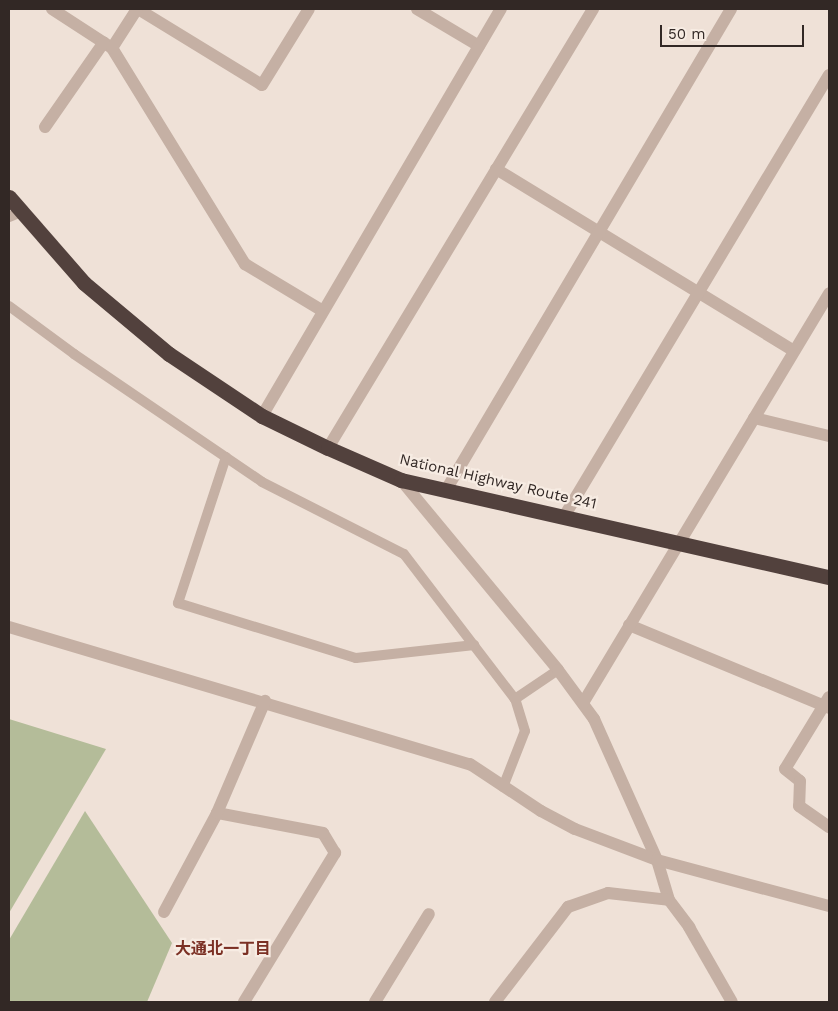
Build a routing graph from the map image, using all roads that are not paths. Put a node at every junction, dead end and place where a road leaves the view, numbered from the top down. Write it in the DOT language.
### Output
graph roads {
  1 [pos="52,9"];
  2 [pos="138,9"];
  3 [pos="309,9"];
  4 [pos="417,9"];
  5 [pos="502,9"];
  6 [pos="593,9"];
  7 [pos="731,9"];
  8 [pos="108,45"];
  9 [pos="479,46"];
  10 [pos="829,75"];
  11 [pos="45,127"];
  12 [pos="496,169"];
  13 [pos="9,197"];
  14 [pos="14,215"];
  15 [pos="598,231"];
  16 [pos="698,293"];
  17 [pos="829,293"];
  18 [pos="9,306"];
  19 [pos="323,311"];
  20 [pos="794,351"];
  21 [pos="262,416"];
  22 [pos="754,418"];
  23 [pos="829,436"];
  24 [pos="328,448"];
  25 [pos="226,458"];
  26 [pos="401,480"];
  27 [pos="446,490"];
  28 [pos="565,515"];
  29 [pos="678,544"];
  30 [pos="829,577"];
  31 [pos="630,625"];
  32 [pos="9,627"];
  33 [pos="474,646"];
  34 [pos="558,670"];
  35 [pos="515,699"];
  36 [pos="265,701"];
  37 [pos="583,703"];
  38 [pos="828,704"];
  39 [pos="503,787"];
  40 [pos="217,813"];
  41 [pos="829,827"];
  42 [pos="658,860"];
  43 [pos="669,900"];
  44 [pos="829,906"];
  45 [pos="164,912"];
  46 [pos="429,914"];
  47 [pos="244,1002"];
  48 [pos="375,1002"];
  49 [pos="495,1002"];
  50 [pos="732,1002"];
  1 -- 8 [label="street"];
  2 -- 3 [label="street"];
  2 -- 8 [label="street"];
  4 -- 9 [label="street"];
  5 -- 9 [label="street"];
  6 -- 12 [label="street"];
  7 -- 15 [label="street"];
  8 -- 11 [label="street"];
  8 -- 19 [label="street"];
  9 -- 19 [label="street"];
  10 -- 16 [label="street"];
  12 -- 15 [label="street"];
  12 -- 24 [label="street"];
  13 -- 14 [label="highway, National Highway Route 241"];
  14 -- 21 [label="highway, National Highway Route 241"];
  15 -- 16 [label="street"];
  15 -- 27 [label="street"];
  16 -- 20 [label="street"];
  16 -- 28 [label="street"];
  17 -- 20 [label="street"];
  18 -- 25 [label="lane"];
  19 -- 21 [label="street"];
  20 -- 22 [label="street"];
  21 -- 24 [label="highway, National Highway Route 241"];
  22 -- 23 [label="street"];
  22 -- 29 [label="street"];
  24 -- 26 [label="highway, National Highway Route 241"];
  25 -- 33 [label="lane"];
  25 -- 33 [label="lane"];
  26 -- 27 [label="highway, National Highway Route 241"];
  26 -- 34 [label="street"];
  27 -- 28 [label="highway, National Highway Route 241"];
  28 -- 29 [label="highway, National Highway Route 241"];
  29 -- 30 [label="highway, National Highway Route 241"];
  29 -- 31 [label="street"];
  31 -- 37 [label="street"];
  31 -- 38 [label="street"];
  32 -- 36 [label="street"];
  33 -- 35 [label="lane"];
  34 -- 35 [label="lane"];
  34 -- 37 [label="street"];
  35 -- 39 [label="lane"];
  36 -- 39 [label="street"];
  36 -- 40 [label="street"];
  37 -- 42 [label="street"];
  38 -- 41 [label="street"];
  39 -- 42 [label="street"];
  40 -- 45 [label="street"];
  40 -- 47 [label="street"];
  42 -- 43 [label="street"];
  42 -- 44 [label="street"];
  43 -- 49 [label="street"];
  43 -- 50 [label="street"];
  46 -- 48 [label="street"];
}
